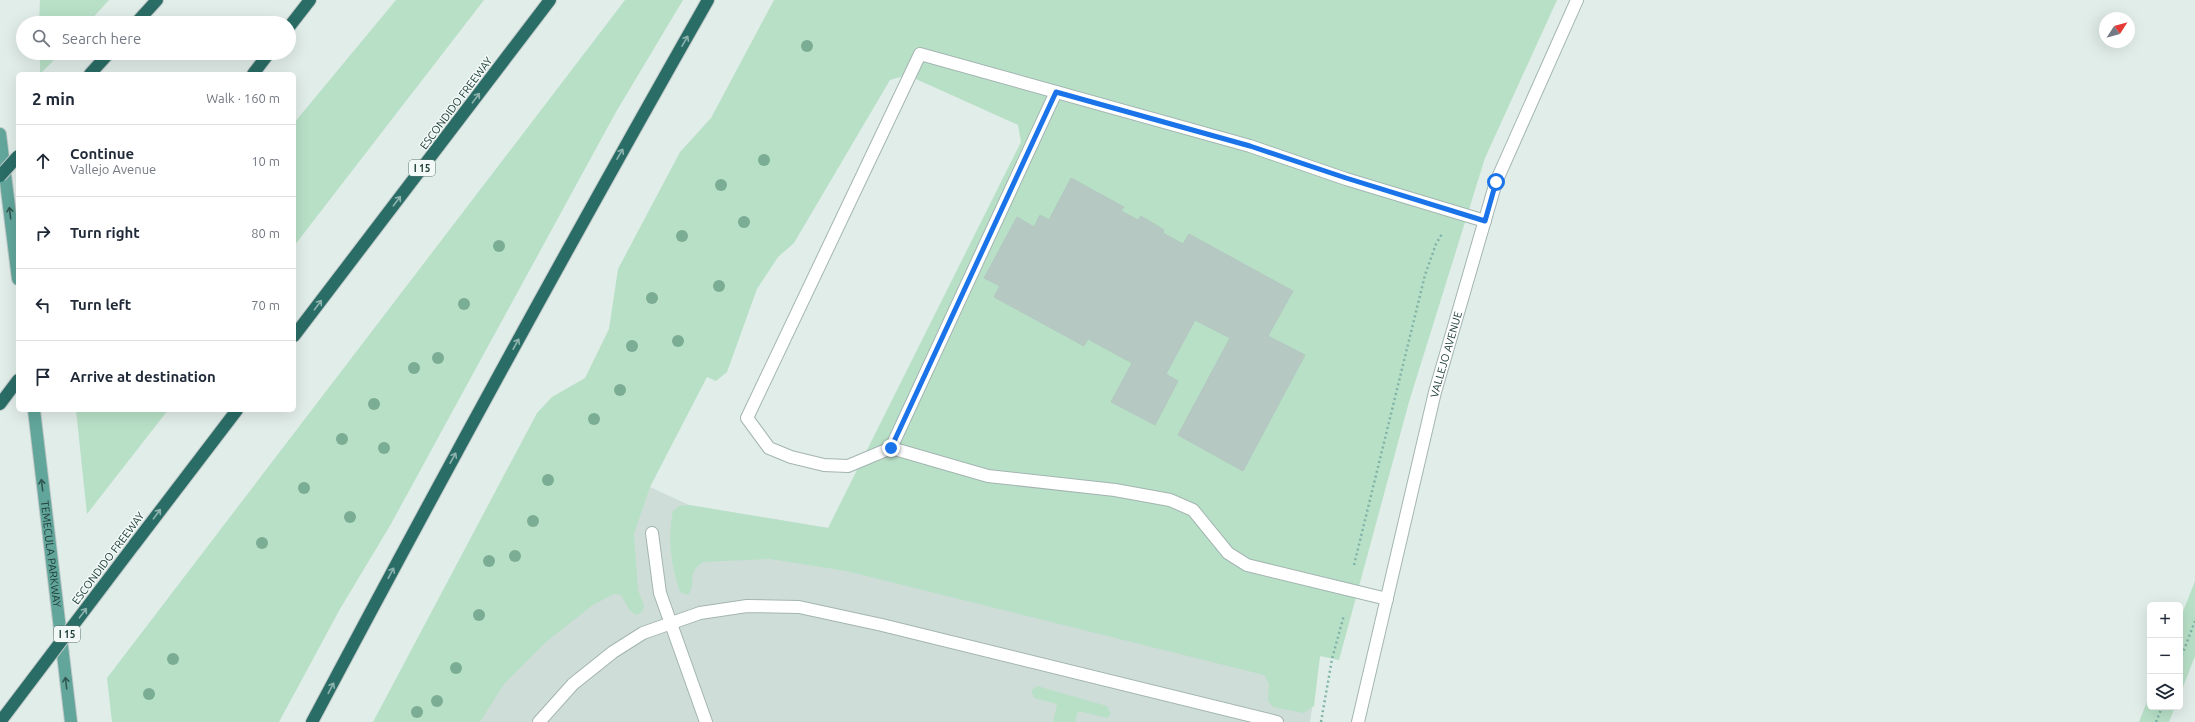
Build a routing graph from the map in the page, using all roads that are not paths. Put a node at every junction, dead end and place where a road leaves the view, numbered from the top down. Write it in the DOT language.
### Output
graph roads {
  1 [pos="157,0"];
  2 [pos="310,0"];
  3 [pos="550,0"];
  4 [pos="708,0"];
  5 [pos="1577,0"];
  6 [pos="142,16"];
  7 [pos="296,18"];
  8 [pos="103,60"];
  9 [pos="264,60"];
  10 [pos="92,72"];
  11 [pos="255,72"];
  12 [pos="1056,92"];
  13 [pos="0,134"];
  14 [pos="16,158"];
  15 [pos="0,176"];
  16 [pos="1485,221"];
  17 [pos="16,263"];
  18 [pos="296,333"];
  19 [pos="16,383"];
  20 [pos="0,404"];
  21 [pos="34,412"];
  22 [pos="235,412"];
  23 [pos="891,448"];
  24 [pos="652,532"];
  25 [pos="1387,599"];
  26 [pos="670,624"];
  27 [pos="0,722"];
  28 [pos="71,722"];
  29 [pos="312,722"];
  30 [pos="539,722"];
  31 [pos="706,722"];
  32 [pos="1277,722"];
  33 [pos="1358,722"];
  1 -- 6 [label="highway"];
  2 -- 7 [label="highway"];
  18 -- 3 [label="highway, ESCONDIDO FREEWAY / I 15, one-way"];
  29 -- 4 [label="highway, one-way"];
  5 -- 16 [label="street, VALLEJO AVENUE"];
  8 -- 10 [label="highway"];
  9 -- 11 [label="highway"];
  12 -- 16 [label="street"];
  12 -- 23 [label="street"];
  12 -- 23 [label="street"];
  17 -- 13 [label="main road, one-way"];
  14 -- 15 [label="highway, bridge"];
  16 -- 25 [label="street, VALLEJO AVENUE"];
  19 -- 20 [label="highway"];
  28 -- 21 [label="main road, TEMECULA PARKWAY, one-way"];
  27 -- 22 [label="highway, ESCONDIDO FREEWAY / I 15, one-way, bridge"];
  23 -- 25 [label="street"];
  24 -- 26 [label="street"];
  25 -- 33 [label="street, VALLEJO AVENUE"];
  26 -- 30 [label="street"];
  26 -- 31 [label="street"];
  26 -- 32 [label="street"];
}
